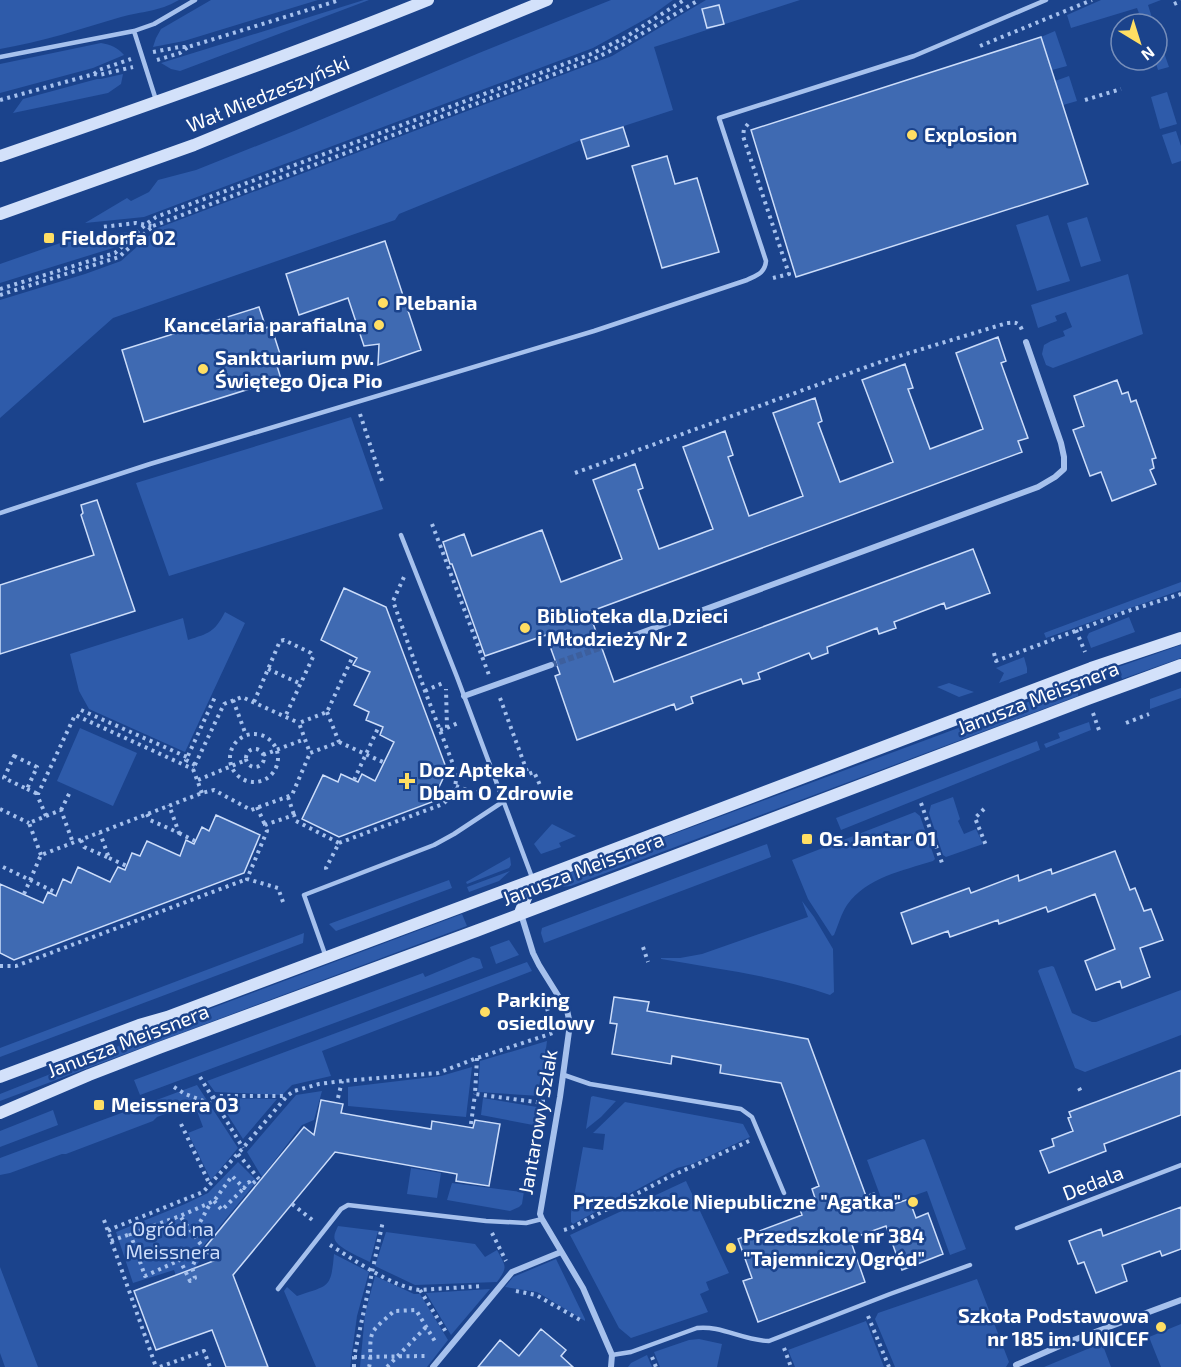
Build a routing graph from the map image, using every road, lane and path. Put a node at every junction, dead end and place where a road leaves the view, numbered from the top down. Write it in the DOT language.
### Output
graph roads {
  1 [pos="195,0"];
  2 [pos="340,0"];
  3 [pos="428,0"];
  4 [pos="548,0"];
  5 [pos="684,0"];
  6 [pos="699,0"];
  7 [pos="1046,0"];
  8 [pos="1092,0"];
  9 [pos="1181,1"];
  10 [pos="1174,4"];
  11 [pos="134,31"];
  12 [pos="188,47"];
  13 [pos="976,47"];
  14 [pos="141,56"];
  15 [pos="0,57"];
  16 [pos="144,64"];
  17 [pos="94,74"];
  18 [pos="1121,89"];
  19 [pos="0,100"];
  20 [pos="1085,100"];
  21 [pos="157,102"];
  22 [pos="749,123"];
  23 [pos="0,156"];
  24 [pos="0,214"];
  25 [pos="145,225"];
  26 [pos="153,226"];
  27 [pos="102,227"];
  28 [pos="782,275"];
  29 [pos="0,289"];
  30 [pos="0,295"];
  31 [pos="1026,342"];
  32 [pos="357,402"];
  33 [pos="575,472"];
  34 [pos="383,484"];
  35 [pos="0,513"];
  36 [pos="432,524"];
  37 [pos="401,535"];
  38 [pos="405,575"];
  39 [pos="1181,594"];
  40 [pos="1076,630"];
  41 [pos="1181,638"];
  42 [pos="608,645"];
  43 [pos="994,653"];
  44 [pos="353,656"];
  45 [pos="1088,659"];
  46 [pos="551,665"];
  47 [pos="1181,665"];
  48 [pos="268,669"];
  49 [pos="490,678"];
  50 [pos="301,684"];
  51 [pos="425,691"];
  52 [pos="499,694"];
  53 [pos="464,696"];
  54 [pos="215,697"];
  55 [pos="233,700"];
  56 [pos="254,702"];
  57 [pos="81,710"];
  58 [pos="1093,711"];
  59 [pos="327,712"];
  60 [pos="1149,714"];
  61 [pos="285,717"];
  62 [pos="299,723"];
  63 [pos="1126,723"];
  64 [pos="456,724"];
  65 [pos="379,726"];
  66 [pos="447,728"];
  67 [pos="440,730"];
  68 [pos="1100,734"];
  69 [pos="246,735"];
  70 [pos="305,740"];
  71 [pos="339,742"];
  72 [pos="277,750"];
  73 [pos="310,753"];
  74 [pos="366,753"];
  75 [pos="263,755"];
  76 [pos="187,757"];
  77 [pos="246,760"];
  78 [pos="385,763"];
  79 [pos="231,766"];
  80 [pos="194,767"];
  81 [pos="198,780"];
  82 [pos="354,780"];
  83 [pos="456,786"];
  84 [pos="540,786"];
  85 [pos="27,789"];
  86 [pos="71,790"];
  87 [pos="467,790"];
  88 [pos="202,793"];
  89 [pos="38,794"];
  90 [pos="288,797"];
  91 [pos="504,801"];
  92 [pos="921,803"];
  93 [pos="169,806"];
  94 [pos="257,807"];
  95 [pos="0,809"];
  96 [pos="984,809"];
  97 [pos="61,810"];
  98 [pos="147,814"];
  99 [pos="294,815"];
  100 [pos="46,816"];
  101 [pos="29,822"];
  102 [pos="265,825"];
  103 [pos="100,833"];
  104 [pos="179,833"];
  105 [pos="81,840"];
  106 [pos="195,841"];
  107 [pos="73,843"];
  108 [pos="339,843"];
  109 [pos="987,848"];
  110 [pos="41,855"];
  111 [pos="109,858"];
  112 [pos="942,863"];
  113 [pos="127,866"];
  114 [pos="3,867"];
  115 [pos="30,879"];
  116 [pos="247,879"];
  117 [pos="533,880"];
  118 [pos="332,885"];
  119 [pos="57,893"];
  120 [pos="24,894"];
  121 [pos="283,902"];
  122 [pos="520,913"];
  123 [pos="643,947"];
  124 [pos="326,957"];
  125 [pos="648,962"];
  126 [pos="0,966"];
  127 [pos="547,1010"];
  128 [pos="553,1033"];
  129 [pos="551,1045"];
  130 [pos="477,1058"];
  131 [pos="564,1075"];
  132 [pos="0,1077"];
  133 [pos="200,1077"];
  134 [pos="342,1081"];
  135 [pos="174,1087"];
  136 [pos="544,1091"];
  137 [pos="475,1094"];
  138 [pos="287,1096"];
  139 [pos="213,1098"];
  140 [pos="338,1098"];
  141 [pos="218,1106"];
  142 [pos="0,1113"];
  143 [pos="181,1124"];
  144 [pos="471,1124"];
  145 [pos="761,1136"];
  146 [pos="243,1148"];
  147 [pos="238,1154"];
  148 [pos="1181,1165"];
  149 [pos="210,1185"];
  150 [pos="244,1188"];
  151 [pos="784,1193"];
  152 [pos="212,1202"];
  153 [pos="292,1204"];
  154 [pos="386,1209"];
  155 [pos="180,1216"];
  156 [pos="542,1219"];
  157 [pos="104,1220"];
  158 [pos="486,1221"];
  159 [pos="316,1223"];
  160 [pos="1017,1228"];
  161 [pos="108,1232"];
  162 [pos="130,1233"];
  163 [pos="552,1234"];
  164 [pos="193,1235"];
  165 [pos="317,1238"];
  166 [pos="111,1241"];
  167 [pos="561,1252"];
  168 [pos="970,1265"];
  169 [pos="372,1270"];
  170 [pos="512,1272"];
  171 [pos="499,1287"];
  172 [pos="278,1289"];
  173 [pos="420,1290"];
  174 [pos="1181,1300"];
  175 [pos="863,1305"];
  176 [pos="426,1328"];
  177 [pos="603,1334"];
  178 [pos="453,1343"];
  179 [pos="612,1355"];
  180 [pos="370,1356"];
  181 [pos="398,1356"];
  182 [pos="432,1356"];
  183 [pos="354,1357"];
  184 [pos="436,1364"];
  185 [pos="1016,1365"];
  186 [pos="158,1367"];
  187 [pos="210,1367"];
  188 [pos="354,1367"];
  189 [pos="369,1367"];
  190 [pos="387,1367"];
  191 [pos="611,1367"];
  192 [pos="889,1367"];
  1 -- 11 [label="lane"];
  2 -- 12 [label="path"];
  3 -- 21 [label="street, Wał Miedzeszyński"];
  4 -- 24 [label="street, Wał Miedzeszyński"];
  5 -- 25 [label="path"];
  6 -- 26 [label="path"];
  7 -- 32 [label="lane"];
  8 -- 13 [label="path"];
  9 -- 10 [label="path"];
  11 -- 14 [label="lane"];
  11 -- 15 [label="lane"];
  12 -- 14 [label="path"];
  12 -- 16 [label="path"];
  14 -- 16 [label="lane"];
  14 -- 17 [label="path"];
  16 -- 17 [label="path"];
  16 -- 21 [label="lane"];
  17 -- 19 [label="path"];
  18 -- 20 [label="path"];
  21 -- 23 [label="street, Wał Miedzeszyński"];
  22 -- 28 [label="path"];
  25 -- 26 [label="path"];
  25 -- 27 [label="path"];
  25 -- 29 [label="path"];
  26 -- 30 [label="path"];
  31 -- 33 [label="path"];
  31 -- 42 [label="street"];
  32 -- 34 [label="path"];
  32 -- 35 [label="lane"];
  36 -- 49 [label="path"];
  37 -- 53 [label="lane"];
  38 -- 51 [label="path"];
  39 -- 40 [label="path"];
  40 -- 43 [label="path"];
  40 -- 45 [label="path"];
  41 -- 117 [label="street, Janusza Meissnera"];
  44 -- 59 [label="path"];
  46 -- 53 [label="street"];
  47 -- 122 [label="street, Janusza Meissnera"];
  48 -- 50 [label="path"];
  48 -- 50 [label="path"];
  48 -- 56 [label="path"];
  50 -- 61 [label="path"];
  51 -- 66 [label="path"];
  51 -- 67 [label="path"];
  52 -- 84 [label="path"];
  53 -- 91 [label="lane"];
  54 -- 76 [label="path"];
  55 -- 56 [label="path"];
  55 -- 69 [label="path"];
  55 -- 80 [label="path"];
  56 -- 61 [label="path"];
  57 -- 76 [label="path"];
  58 -- 68 [label="path"];
  59 -- 62 [label="path"];
  59 -- 71 [label="path"];
  60 -- 63 [label="path"];
  61 -- 62 [label="path"];
  62 -- 70 [label="path"];
  64 -- 66 [label="path"];
  65 -- 74 [label="path"];
  66 -- 67 [label="path"];
  67 -- 83 [label="path"];
  69 -- 72 [label="path"];
  69 -- 79 [label="path"];
  70 -- 72 [label="path"];
  70 -- 73 [label="path"];
  71 -- 73 [label="path"];
  71 -- 74 [label="path"];
  72 -- 75 [label="path"];
  72 -- 79 [label="path"];
  73 -- 90 [label="path"];
  74 -- 78 [label="path"];
  74 -- 82 [label="path"];
  75 -- 77 [label="path"];
  75 -- 77 [label="path"];
  76 -- 80 [label="path"];
  77 -- 79 [label="path"];
  79 -- 81 [label="path"];
  80 -- 81 [label="path"];
  80 -- 89 [label="path"];
  81 -- 88 [label="path"];
  83 -- 87 [label="path"];
  83 -- 108 [label="path"];
  85 -- 85 [label="path"];
  85 -- 89 [label="path"];
  86 -- 97 [label="path"];
  88 -- 93 [label="path"];
  88 -- 94 [label="path"];
  89 -- 100 [label="path"];
  90 -- 94 [label="path"];
  90 -- 99 [label="path"];
  91 -- 117 [label="lane"];
  91 -- 118 [label="lane"];
  92 -- 112 [label="path"];
  93 -- 98 [label="path"];
  93 -- 104 [label="path"];
  94 -- 102 [label="path"];
  95 -- 101 [label="path"];
  96 -- 109 [label="path"];
  97 -- 100 [label="path"];
  97 -- 107 [label="path"];
  98 -- 103 [label="path"];
  98 -- 104 [label="path"];
  99 -- 102 [label="path"];
  99 -- 108 [label="path"];
  100 -- 101 [label="path"];
  101 -- 110 [label="path"];
  102 -- 116 [label="path"];
  103 -- 105 [label="path"];
  103 -- 111 [label="path"];
  104 -- 106 [label="path"];
  105 -- 107 [label="path"];
  105 -- 111 [label="path"];
  107 -- 110 [label="path"];
  108 -- 118 [label="path"];
  110 -- 115 [label="path"];
  111 -- 113 [label="path"];
  114 -- 115 [label="path"];
  115 -- 119 [label="path"];
  115 -- 120 [label="path"];
  116 -- 121 [label="path"];
  116 -- 126 [label="path"];
  117 -- 122 [label="street"];
  117 -- 124 [label="street, Janusza Meissnera"];
  118 -- 124 [label="lane"];
  122 -- 131 [label="street, Jantarowy Szlak"];
  122 -- 142 [label="street, Janusza Meissnera"];
  123 -- 125 [label="path"];
  124 -- 132 [label="street, Janusza Meissnera"];
  127 -- 128 [label="path"];
  128 -- 129 [label="path"];
  128 -- 130 [label="path"];
  130 -- 134 [label="path"];
  130 -- 137 [label="path"];
  131 -- 145 [label="lane"];
  131 -- 156 [label="street, Jantarowy Szlak"];
  133 -- 139 [label="path"];
  134 -- 138 [label="path"];
  134 -- 140 [label="path"];
  135 -- 141 [label="path"];
  136 -- 137 [label="path"];
  137 -- 144 [label="path"];
  138 -- 139 [label="path"];
  138 -- 146 [label="path"];
  139 -- 141 [label="path"];
  141 -- 146 [label="path"];
  143 -- 149 [label="path"];
  145 -- 151 [label="lane"];
  145 -- 163 [label="path"];
  146 -- 147 [label="path"];
  147 -- 149 [label="path"];
  147 -- 150 [label="path"];
  148 -- 160 [label="lane, Dedala"];
  149 -- 161 [label="path"];
  150 -- 152 [label="path"];
  150 -- 152 [label="path"];
  152 -- 155 [label="path"];
  152 -- 164 [label="path"];
  153 -- 159 [label="path"];
  154 -- 158 [label="lane"];
  154 -- 165 [label="lane"];
  154 -- 169 [label="path"];
  155 -- 162 [label="path"];
  155 -- 164 [label="path"];
  156 -- 158 [label="lane"];
  156 -- 163 [label="street, Jantarowy Szlak"];
  157 -- 161 [label="path"];
  158 -- 170 [label="path"];
  161 -- 166 [label="path"];
  162 -- 164 [label="path"];
  162 -- 166 [label="path"];
  163 -- 167 [label="street, Jantarowy Szlak"];
  165 -- 169 [label="path"];
  165 -- 172 [label="lane"];
  166 -- 186 [label="path"];
  167 -- 170 [label="street"];
  167 -- 177 [label="street, Jantarowy Szlak"];
  168 -- 175 [label="lane"];
  169 -- 173 [label="path"];
  169 -- 183 [label="path"];
  170 -- 171 [label="street"];
  171 -- 173 [label="path"];
  171 -- 177 [label="path"];
  171 -- 178 [label="street"];
  173 -- 178 [label="path"];
  174 -- 185 [label="street"];
  175 -- 179 [label="lane"];
  175 -- 192 [label="path"];
  176 -- 180 [label="path"];
  176 -- 181 [label="path"];
  176 -- 182 [label="path"];
  177 -- 179 [label="street, Jantarowy Szlak"];
  178 -- 184 [label="street"];
  179 -- 191 [label="street, Jantarowy Szlak"];
  180 -- 181 [label="path"];
  180 -- 183 [label="path"];
  180 -- 189 [label="path"];
  181 -- 182 [label="path"];
  181 -- 190 [label="path"];
  182 -- 184 [label="path"];
  183 -- 188 [label="path"];
  186 -- 187 [label="path"];
}
